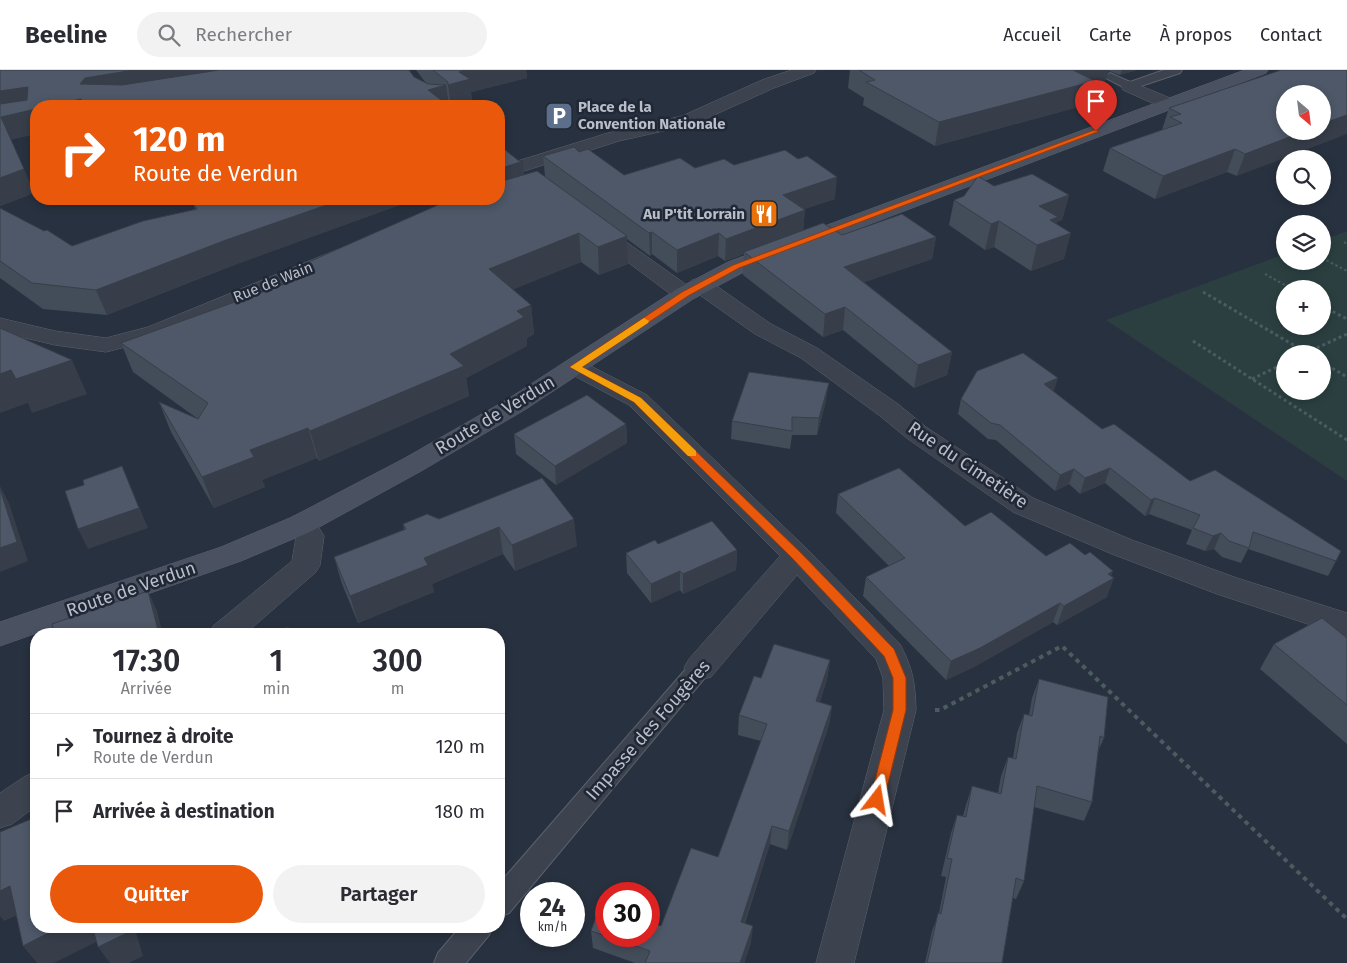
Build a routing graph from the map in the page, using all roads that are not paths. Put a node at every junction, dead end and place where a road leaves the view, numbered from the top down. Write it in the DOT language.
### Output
graph roads {
  1 [pos="808,70"];
  2 [pos="1176,70"];
  3 [pos="1259,70"];
  4 [pos="1110,76"];
  5 [pos="1130,86"];
  6 [pos="1168,104"];
  7 [pos="537,183"];
  8 [pos="582,219"];
  9 [pos="357,248"];
  10 [pos="693,290"];
  11 [pos="0,325"];
  12 [pos="575,367"];
  13 [pos="302,524"];
  14 [pos="797,556"];
  15 [pos="1347,625"];
  16 [pos="231,628"];
  17 [pos="0,634"];
  18 [pos="700,668"];
  19 [pos="30,791"];
  20 [pos="0,813"];
  21 [pos="505,897"];
  22 [pos="473,933"];
  23 [pos="448,963"];
  24 [pos="836,963"];
  1 -- 7 [label="street"];
  2 -- 5 [label="lane"];
  3 -- 6 [label="main road, Route de Verdun"];
  4 -- 5 [label="lane"];
  5 -- 6 [label="street"];
  6 -- 10 [label="main road, Route de Verdun"];
  8 -- 10 [label="street, Rue du Cimetière"];
  9 -- 11 [label="street, Rue de Wain"];
  10 -- 12 [label="main road, Route de Verdun"];
  10 -- 15 [label="street, Rue du Cimetière"];
  12 -- 13 [label="main road, Route de Verdun"];
  12 -- 14 [label="street"];
  13 -- 16 [label="street"];
  13 -- 17 [label="main road, Route de Verdun"];
  14 -- 18 [label="street, Impasse des Fougères"];
  14 -- 24 [label="street"];
  18 -- 21 [label="lane, Impasse des Fougères"];
  19 -- 20 [label="street"];
  22 -- 23 [label="lane"];
}
